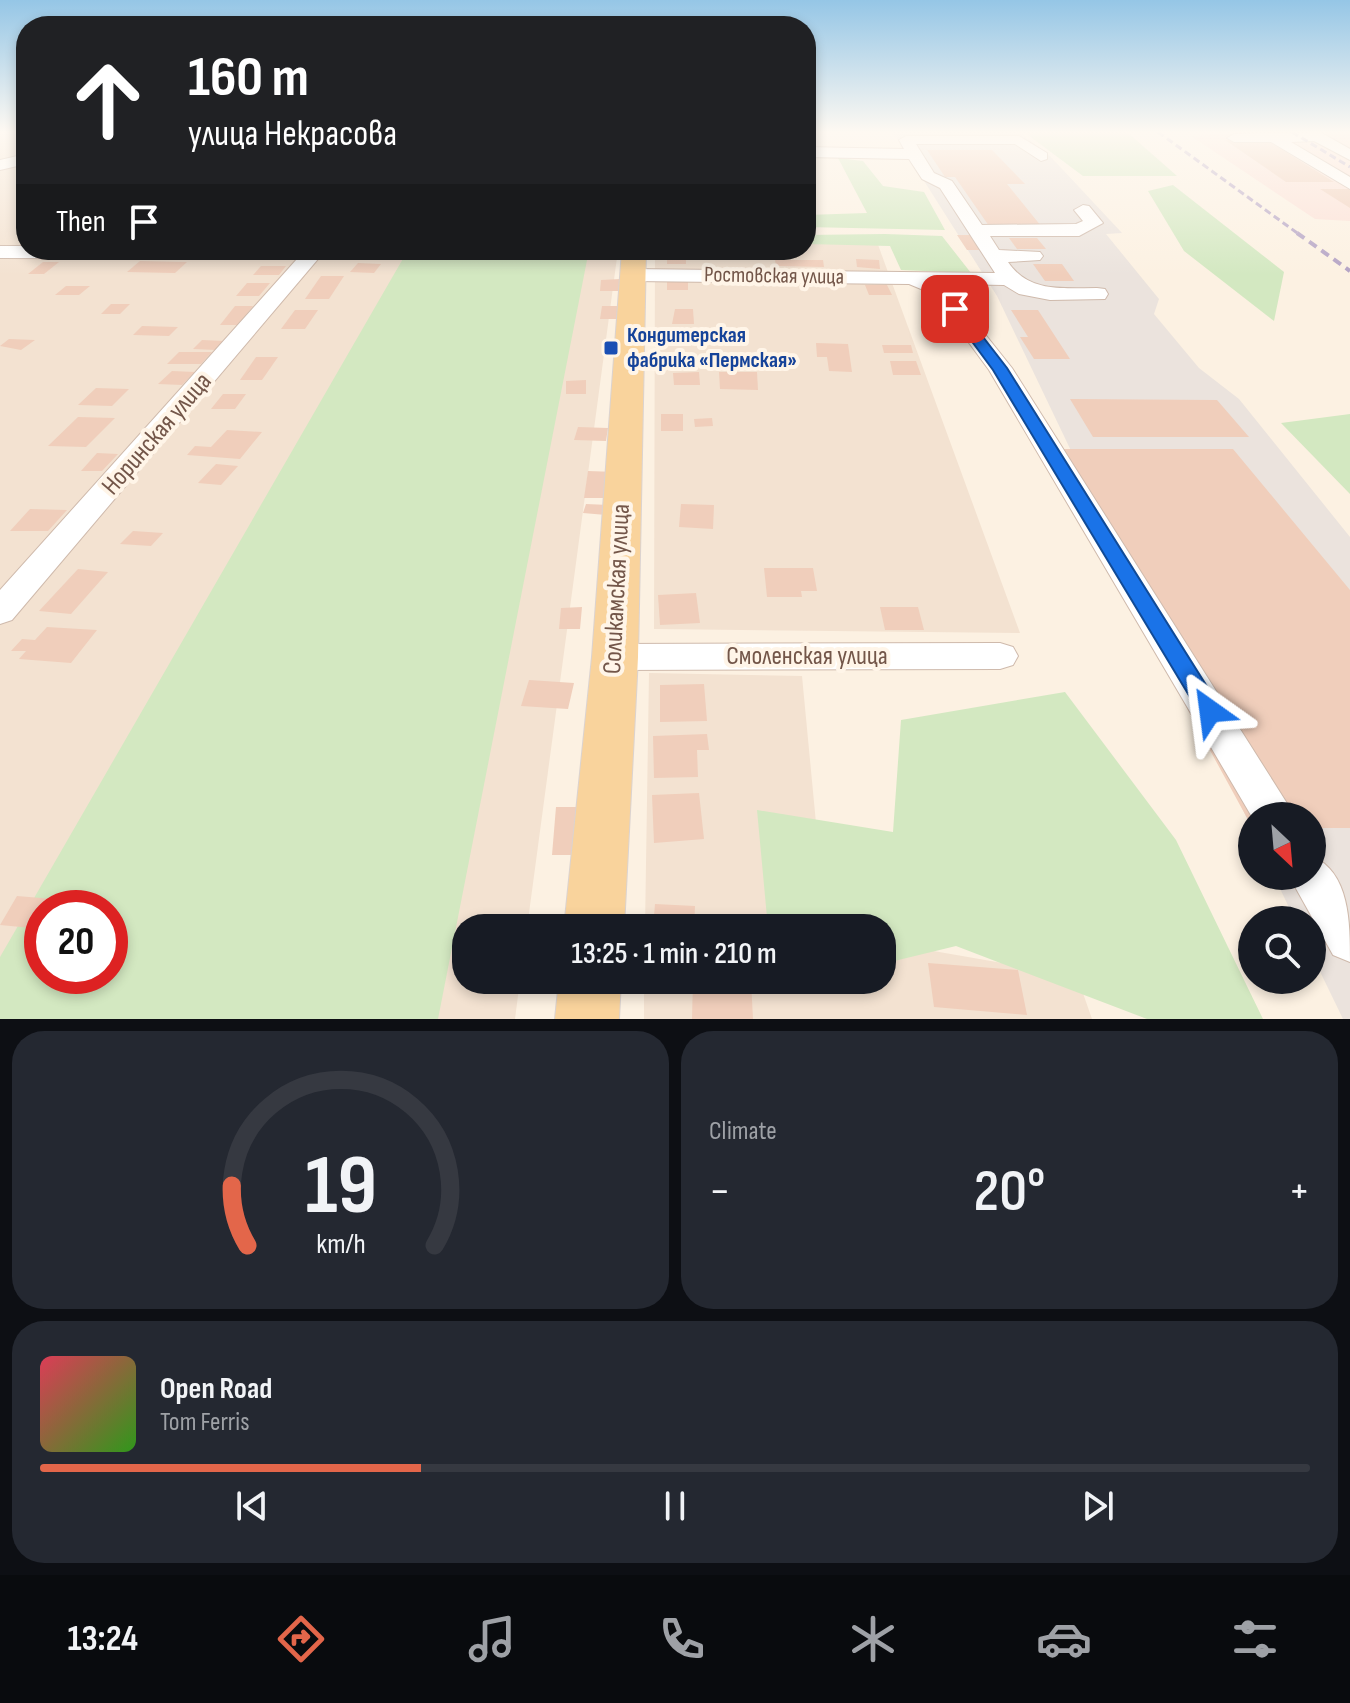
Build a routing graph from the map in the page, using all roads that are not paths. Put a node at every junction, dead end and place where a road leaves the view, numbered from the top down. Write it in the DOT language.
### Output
graph roads {
  1 [pos="935,180"];
  2 [pos="1083,210"];
  3 [pos="977,231"];
  4 [pos="994,256"];
  5 [pos="1033,256"];
  6 [pos="23,260"];
  7 [pos="307,260"];
  8 [pos="633,262"];
  9 [pos="0,276"];
  10 [pos="915,279"];
  11 [pos="1009,279"];
  12 [pos="1097,294"];
  13 [pos="0,612"];
  14 [pos="1000,656"];
  15 [pos="615,657"];
  16 [pos="1265,802"];
  17 [pos="1320,890"];
  18 [pos="595,914"];
  19 [pos="1350,939"];
  20 [pos="589,994"];
  21 [pos="587,1019"];
  1 -- 3 [label="street"];
  2 -- 3 [label="street"];
  3 -- 4 [label="street"];
  4 -- 5 [label="street"];
  4 -- 11 [label="street"];
  6 -- 9 [label="street"];
  7 -- 13 [label="street, Норинская улица"];
  8 -- 10 [label="street, Ростовская улица"];
  8 -- 15 [label="main road, Соликамская улица"];
  10 -- 11 [label="street, Ростовская улица"];
  10 -- 16 [label="street"];
  11 -- 12 [label="street, Ростовская улица"];
  14 -- 15 [label="street, Смоленская улица"];
  15 -- 18 [label="main road, Соликамская улица"];
  17 -- 19 [label="street"];
  20 -- 21 [label="main road"];
}
